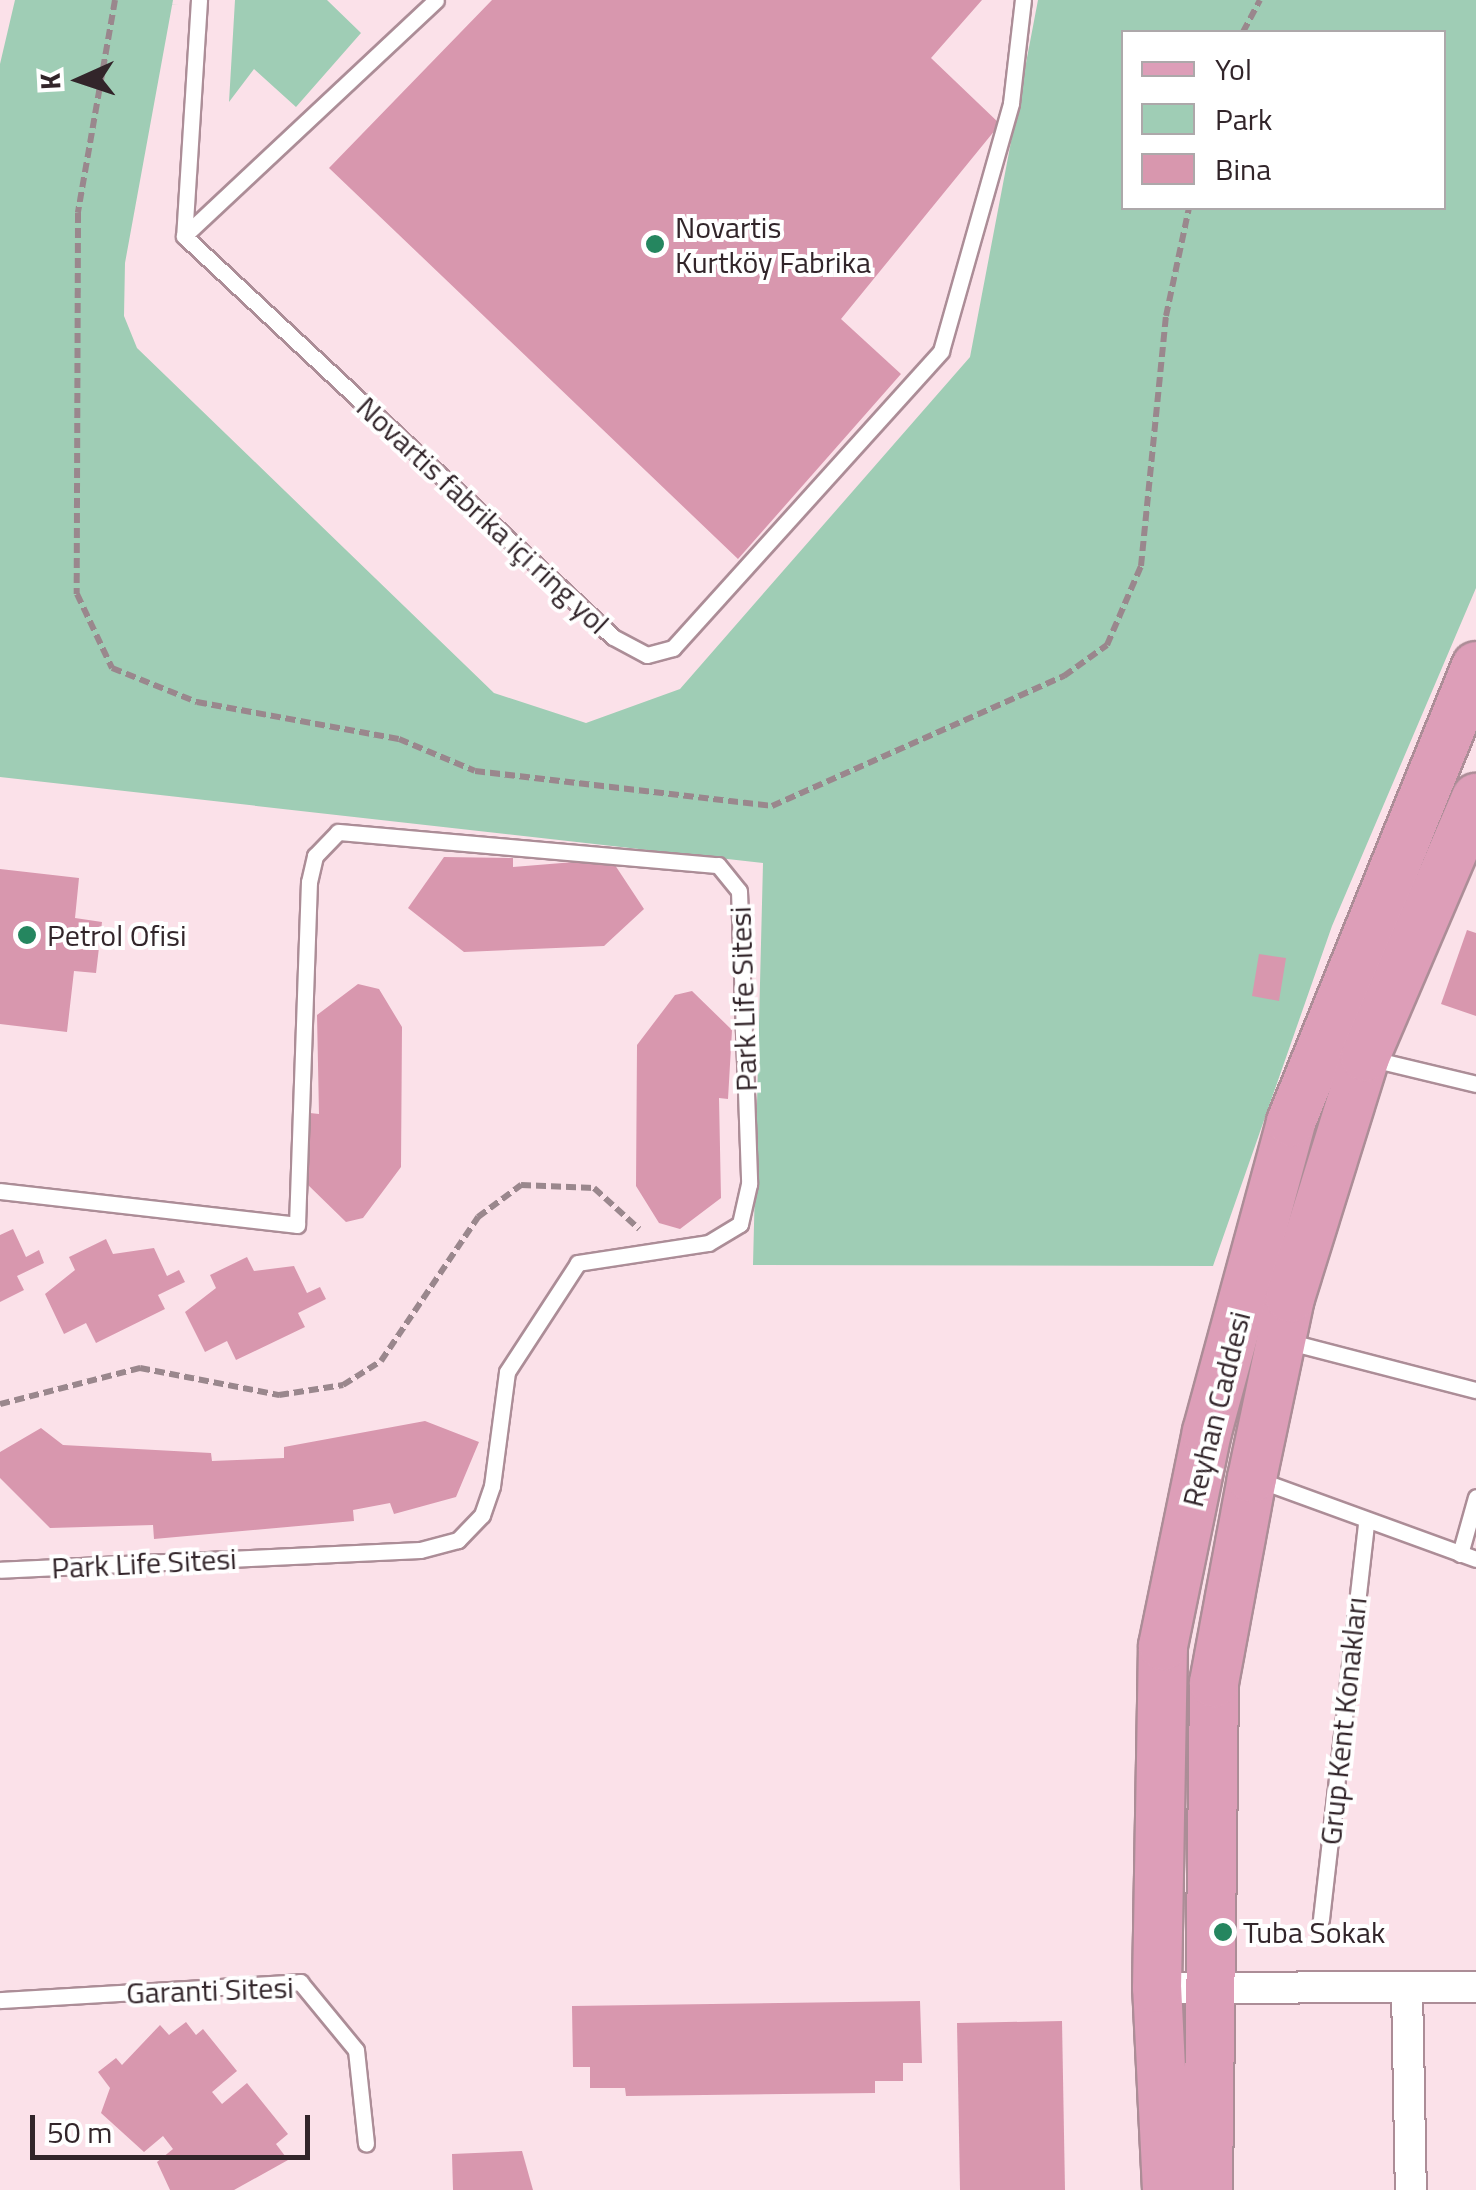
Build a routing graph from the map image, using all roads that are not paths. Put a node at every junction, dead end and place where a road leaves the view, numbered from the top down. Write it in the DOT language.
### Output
graph roads {
  1 [pos="199,0"];
  2 [pos="436,0"];
  3 [pos="1023,0"];
  4 [pos="184,236"];
  5 [pos="1476,666"];
  6 [pos="1476,798"];
  7 [pos="1365,1057"];
  8 [pos="1476,1084"];
  9 [pos="0,1191"];
  10 [pos="1281,1340"];
  11 [pos="1476,1390"];
  12 [pos="1252,1478"];
  13 [pos="1476,1497"];
  14 [pos="1366,1523"];
  15 [pos="1468,1556"];
  16 [pos="0,1570"];
  17 [pos="1321,1919"];
  18 [pos="1476,1987"];
  19 [pos="1157,1988"];
  20 [pos="1408,1988"];
  21 [pos="1208,1992"];
  22 [pos="0,2000"];
  23 [pos="366,2143"];
  24 [pos="1166,2190"];
  25 [pos="1208,2190"];
  26 [pos="1411,2190"];
  1 -- 4 [label="lane"];
  2 -- 4 [label="lane"];
  3 -- 4 [label="lane, Novartis fabrika içi ring yol"];
  5 -- 19 [label="main road, Reyhan Caddesi"];
  6 -- 7 [label="main road, Reyhan Caddesi"];
  7 -- 8 [label="lane"];
  7 -- 10 [label="main road, Reyhan Caddesi"];
  9 -- 16 [label="lane, Park Life Sitesi"];
  10 -- 11 [label="lane"];
  10 -- 12 [label="main road, Reyhan Caddesi"];
  12 -- 14 [label="lane"];
  12 -- 21 [label="main road, Reyhan Caddesi"];
  13 -- 15 [label="lane"];
  14 -- 15 [label="lane"];
  14 -- 17 [label="lane, Grup Kent Konakları"];
  18 -- 20 [label="street"];
  19 -- 21 [label="street"];
  19 -- 24 [label="main road, Reyhan Caddesi"];
  20 -- 21 [label="street"];
  20 -- 26 [label="street"];
  21 -- 25 [label="main road, Reyhan Caddesi"];
  22 -- 23 [label="lane, Garanti Sitesi"];
}
